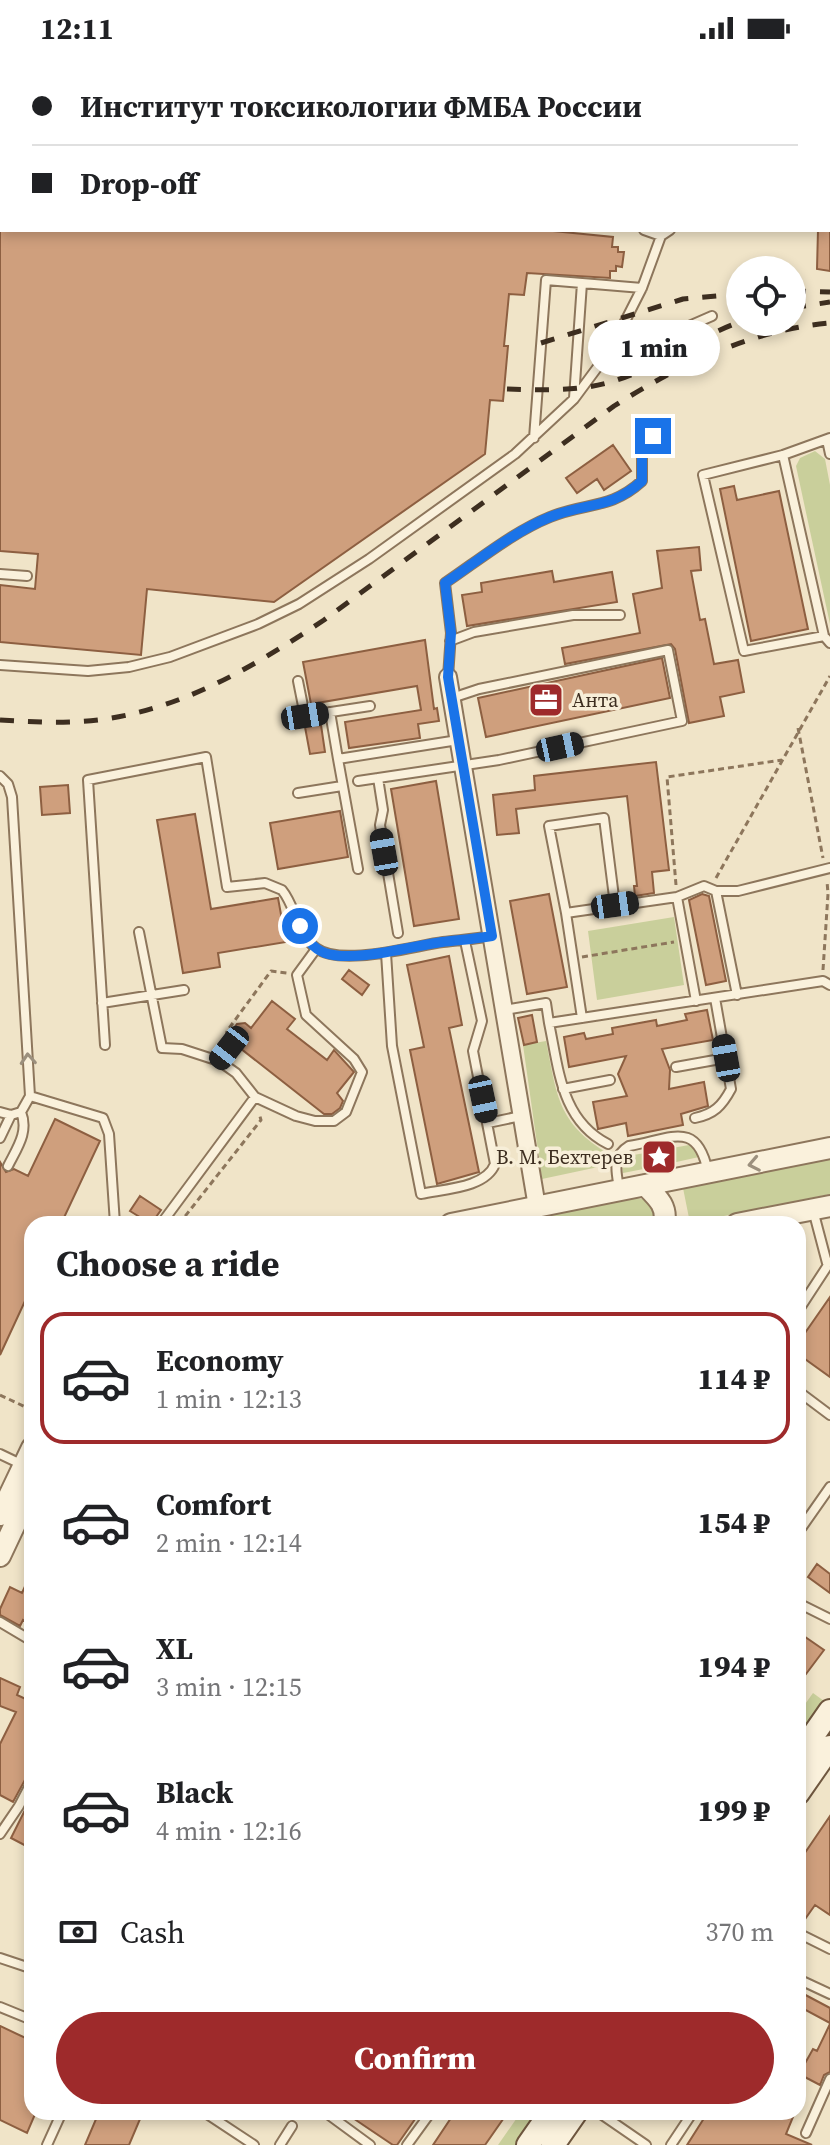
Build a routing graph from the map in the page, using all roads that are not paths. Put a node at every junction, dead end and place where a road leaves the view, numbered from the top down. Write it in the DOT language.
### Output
graph roads {
  1 [pos="650,232"];
  2 [pos="667,232"];
  3 [pos="661,236"];
  4 [pos="582,283"];
  5 [pos="642,288"];
  6 [pos="712,316"];
  7 [pos="611,349"];
  8 [pos="574,399"];
  9 [pos="653,436"];
  10 [pos="534,438"];
  11 [pos="828,439"];
  12 [pos="830,454"];
  13 [pos="783,455"];
  14 [pos="0,574"];
  15 [pos="27,576"];
  16 [pos="620,615"];
  17 [pos="827,640"];
  18 [pos="450,641"];
  19 [pos="0,665"];
  20 [pos="448,677"];
  21 [pos="298,681"];
  22 [pos="452,698"];
  23 [pos="370,706"];
  24 [pos="330,712"];
  25 [pos="459,740"];
  26 [pos="338,759"];
  27 [pos="463,766"];
  28 [pos="0,776"];
  29 [pos="378,778"];
  30 [pos="358,781"];
  31 [pos="342,786"];
  32 [pos="298,793"];
  33 [pos="828,868"];
  34 [pos="358,869"];
  35 [pos="714,889"];
  36 [pos="677,897"];
  37 [pos="615,905"];
  38 [pos="566,913"];
  39 [pos="139,932"];
  40 [pos="398,933"];
  41 [pos="492,936"];
  42 [pos="465,941"];
  43 [pos="316,949"];
  44 [pos="386,953"];
  45 [pos="826,983"];
  46 [pos="184,990"];
  47 [pos="152,995"];
  48 [pos="737,995"];
  49 [pos="715,998"];
  50 [pos="696,1001"];
  51 [pos="102,1003"];
  52 [pos="504,1010"];
  53 [pos="582,1018"];
  54 [pos="549,1023"];
  55 [pos="105,1045"];
  56 [pos="229,1048"];
  57 [pos="726,1058"];
  58 [pos="219,1061"];
  59 [pos="676,1067"];
  60 [pos="610,1080"];
  61 [pos="563,1089"];
  62 [pos="30,1096"];
  63 [pos="255,1097"];
  64 [pos="0,1112"];
  65 [pos="21,1112"];
  66 [pos="11,1115"];
  67 [pos="522,1116"];
  68 [pos="695,1118"];
  69 [pos="488,1123"];
  70 [pos="0,1138"];
  71 [pos="608,1144"];
  72 [pos="830,1148"];
  73 [pos="8,1166"];
  74 [pos="708,1173"];
  75 [pos="645,1185"];
  76 [pos="620,1190"];
  77 [pos="537,1207"];
  78 [pos="822,1208"];
  79 [pos="114,1216"];
  80 [pos="167,1216"];
  81 [pos="491,1216"];
  82 [pos="665,1216"];
  83 [pos="780,1216"];
  84 [pos="829,1263"];
  85 [pos="806,1299"];
  86 [pos="806,1397"];
  87 [pos="830,1415"];
  88 [pos="0,1454"];
  89 [pos="24,1460"];
  90 [pos="24,1470"];
  91 [pos="830,1487"];
  92 [pos="24,1503"];
  93 [pos="0,1515"];
  94 [pos="806,1521"];
  95 [pos="3,1543"];
  96 [pos="806,1607"];
  97 [pos="830,1619"];
  98 [pos="0,1622"];
  99 [pos="24,1636"];
  100 [pos="830,1711"];
  101 [pos="806,1746"];
  102 [pos="830,1747"];
  103 [pos="806,1782"];
  104 [pos="24,1796"];
  105 [pos="0,1834"];
  106 [pos="806,1937"];
  107 [pos="830,1949"];
  108 [pos="0,1958"];
  109 [pos="24,1966"];
  110 [pos="806,1983"];
  111 [pos="830,1994"];
  112 [pos="0,2007"];
  113 [pos="24,2017"];
  114 [pos="830,2079"];
  115 [pos="58,2120"];
  116 [pos="216,2120"];
  117 [pos="336,2120"];
  118 [pos="425,2120"];
  119 [pos="545,2120"];
  120 [pos="570,2120"];
  121 [pos="610,2120"];
  122 [pos="688,2120"];
  123 [pos="292,2126"];
  124 [pos="806,2133"];
  125 [pos="47,2145"];
  126 [pos="254,2145"];
  127 [pos="280,2145"];
  128 [pos="370,2145"];
  129 [pos="407,2145"];
  130 [pos="528,2145"];
  131 [pos="553,2145"];
  132 [pos="646,2145"];
  133 [pos="671,2145"];
  1 -- 3 [label="lane"];
  2 -- 3 [label="lane"];
  3 -- 5 [label="lane"];
  4 -- 5 [label="lane"];
  4 -- 8 [label="lane"];
  4 -- 10 [label="lane"];
  5 -- 7 [label="lane"];
  6 -- 7 [label="lane"];
  7 -- 8 [label="lane"];
  8 -- 10 [label="lane"];
  9 -- 18 [label="lane"];
  10 -- 19 [label="lane"];
  11 -- 12 [label="lane"];
  11 -- 13 [label="lane"];
  13 -- 17 [label="lane"];
  13 -- 17 [label="lane"];
  14 -- 15 [label="lane"];
  16 -- 18 [label="lane"];
  18 -- 20 [label="lane"];
  20 -- 22 [label="street"];
  21 -- 24 [label="lane"];
  22 -- 25 [label="street"];
  22 -- 27 [label="lane"];
  23 -- 24 [label="lane"];
  24 -- 26 [label="lane"];
  25 -- 26 [label="lane"];
  25 -- 27 [label="street"];
  26 -- 31 [label="lane"];
  27 -- 29 [label="lane"];
  27 -- 41 [label="street"];
  62 -- 28 [label="lane, one-way"];
  29 -- 30 [label="lane"];
  29 -- 40 [label="lane"];
  31 -- 32 [label="lane"];
  31 -- 34 [label="lane"];
  33 -- 35 [label="lane"];
  35 -- 36 [label="lane"];
  35 -- 48 [label="lane"];
  36 -- 37 [label="lane"];
  36 -- 50 [label="lane"];
  37 -- 38 [label="lane"];
  37 -- 38 [label="lane"];
  38 -- 53 [label="lane"];
  39 -- 47 [label="lane"];
  41 -- 42 [label="lane"];
  41 -- 52 [label="street"];
  42 -- 44 [label="lane"];
  42 -- 69 [label="lane"];
  43 -- 44 [label="lane"];
  43 -- 51 [label="lane"];
  43 -- 63 [label="lane"];
  44 -- 69 [label="lane"];
  45 -- 48 [label="lane"];
  46 -- 47 [label="lane"];
  47 -- 51 [label="lane"];
  47 -- 58 [label="lane"];
  48 -- 49 [label="lane"];
  49 -- 50 [label="lane"];
  49 -- 57 [label="lane"];
  50 -- 53 [label="lane"];
  51 -- 55 [label="lane"];
  52 -- 54 [label="lane"];
  52 -- 67 [label="street"];
  53 -- 54 [label="lane"];
  54 -- 61 [label="lane"];
  56 -- 58 [label="lane"];
  57 -- 59 [label="lane"];
  57 -- 68 [label="lane"];
  58 -- 63 [label="lane"];
  60 -- 61 [label="lane"];
  61 -- 71 [label="lane"];
  62 -- 65 [label="lane"];
  62 -- 79 [label="lane"];
  63 -- 80 [label="lane"];
  64 -- 66 [label="lane"];
  65 -- 66 [label="lane"];
  65 -- 73 [label="lane"];
  66 -- 70 [label="lane"];
  67 -- 69 [label="lane"];
  67 -- 77 [label="street"];
  72 -- 74 [label="street, one-way"];
  74 -- 75 [label="street"];
  74 -- 76 [label="lane"];
  75 -- 76 [label="street"];
  75 -- 82 [label="street"];
  76 -- 77 [label="street"];
  77 -- 81 [label="street"];
  78 -- 83 [label="street"];
  78 -- 84 [label="lane"];
  84 -- 85 [label="lane"];
  86 -- 87 [label="lane"];
  88 -- 89 [label="lane"];
  90 -- 93 [label="street"];
  91 -- 94 [label="lane"];
  92 -- 95 [label="street"];
  96 -- 97 [label="lane"];
  98 -- 99 [label="lane"];
  100 -- 101 [label="main road"];
  102 -- 103 [label="main road"];
  104 -- 105 [label="lane"];
  106 -- 107 [label="lane"];
  108 -- 109 [label="lane"];
  110 -- 111 [label="lane"];
  112 -- 113 [label="lane"];
  114 -- 124 [label="lane"];
  115 -- 125 [label="lane"];
  116 -- 126 [label="lane"];
  117 -- 128 [label="lane"];
  118 -- 129 [label="lane"];
  119 -- 130 [label="main road"];
  120 -- 131 [label="main road"];
  121 -- 132 [label="lane"];
  122 -- 133 [label="lane"];
  123 -- 127 [label="lane"];
}
